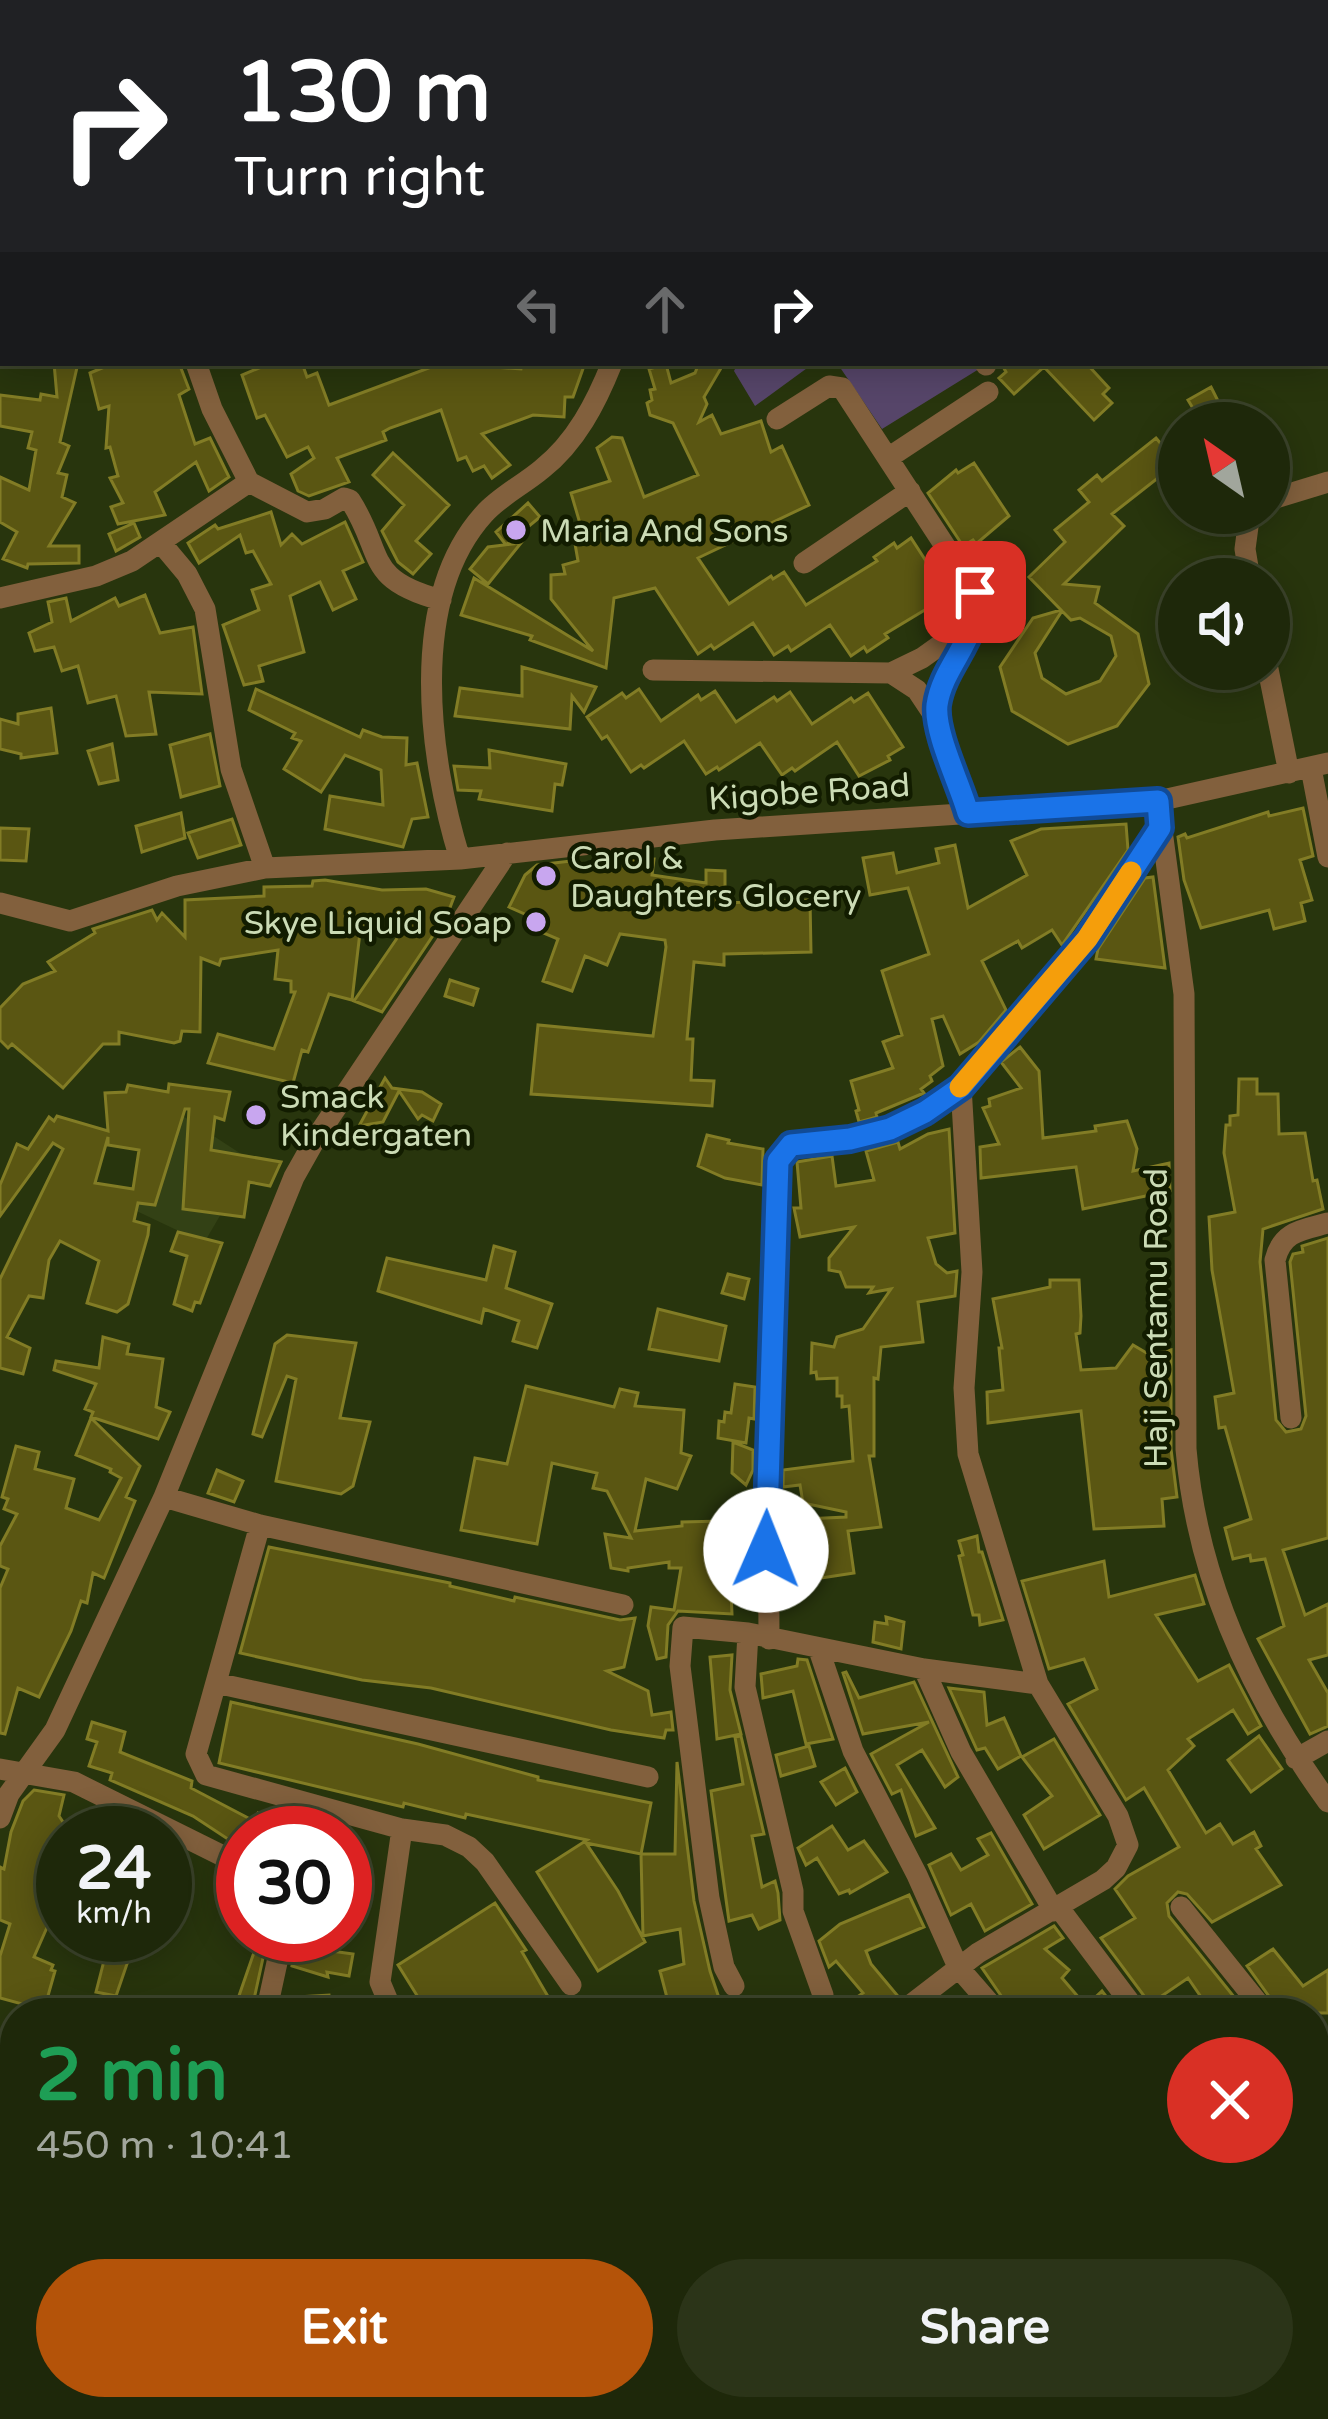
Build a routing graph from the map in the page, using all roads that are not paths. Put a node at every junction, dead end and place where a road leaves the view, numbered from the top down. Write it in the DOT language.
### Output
graph roads {
  1 [pos="197,366"];
  2 [pos="611,366"];
  3 [pos="988,392"];
  4 [pos="777,419"];
  5 [pos="888,458"];
  6 [pos="249,482"];
  7 [pos="1328,482"];
  8 [pos="910,491"];
  9 [pos="1290,494"];
  10 [pos="161,543"];
  11 [pos="804,563"];
  12 [pos="1,596"];
  13 [pos="441,601"];
  14 [pos="977,619"];
  15 [pos="653,670"];
  16 [pos="892,673"];
  17 [pos="1277,690"];
  18 [pos="937,720"];
  19 [pos="1309,768"];
  20 [pos="1158,801"];
  21 [pos="968,813"];
  22 [pos="1160,828"];
  23 [pos="507,853"];
  24 [pos="1328,857"];
  25 [pos="460,859"];
  26 [pos="265,868"];
  27 [pos="0,903"];
  28 [pos="961,1087"];
  29 [pos="1328,1223"];
  30 [pos="1291,1418"];
  31 [pos="164,1497"];
  32 [pos="260,1525"];
  33 [pos="623,1605"];
  34 [pos="758,1636"];
  35 [pos="820,1650"];
  36 [pos="924,1669"];
  37 [pos="216,1683"];
  38 [pos="1038,1684"];
  39 [pos="1328,1742"];
  40 [pos="1296,1759"];
  41 [pos="0,1769"];
  42 [pos="25,1775"];
  43 [pos="648,1777"];
  44 [pos="1328,1802"];
  45 [pos="0,1818"];
  46 [pos="402,1829"];
  47 [pos="216,1852"];
  48 [pos="1181,1906"];
  49 [pos="1056,1909"];
  50 [pos="277,1962"];
  51 [pos="958,1967"];
  52 [pos="571,1985"];
  53 [pos="734,1986"];
  54 [pos="823,1996"];
  55 [pos="269,1998"];
  56 [pos="387,1998"];
  57 [pos="919,1998"];
  58 [pos="985,1998"];
  59 [pos="1126,1998"];
  60 [pos="1254,1998"];
  1 -- 6 [label="street"];
  2 -- 13 [label="street"];
  3 -- 5 [label="street"];
  4 -- 5 [label="street"];
  5 -- 8 [label="street"];
  6 -- 10 [label="street"];
  6 -- 13 [label="street"];
  7 -- 9 [label="street"];
  8 -- 11 [label="street"];
  8 -- 14 [label="street"];
  10 -- 12 [label="street"];
  10 -- 26 [label="street"];
  13 -- 25 [label="street"];
  14 -- 16 [label="street"];
  14 -- 18 [label="street"];
  15 -- 16 [label="street"];
  16 -- 18 [label="street"];
  17 -- 19 [label="street"];
  18 -- 21 [label="street"];
  19 -- 20 [label="street, Kigobe Road"];
  19 -- 24 [label="street"];
  20 -- 21 [label="street, Kigobe Road"];
  20 -- 22 [label="street, Haji Sentamu Road"];
  21 -- 23 [label="street, Kigobe Road"];
  22 -- 28 [label="street"];
  22 -- 40 [label="street, Haji Sentamu Road"];
  23 -- 25 [label="street, Kigobe Road"];
  23 -- 31 [label="street"];
  25 -- 26 [label="street, Kigobe Road"];
  26 -- 27 [label="street, Kigobe Road"];
  28 -- 34 [label="street"];
  28 -- 38 [label="street"];
  29 -- 30 [label="street"];
  31 -- 32 [label="street"];
  31 -- 42 [label="street"];
  32 -- 33 [label="street"];
  32 -- 37 [label="street"];
  34 -- 35 [label="street"];
  34 -- 53 [label="street"];
  34 -- 54 [label="street"];
  35 -- 36 [label="street"];
  35 -- 51 [label="street"];
  36 -- 38 [label="street"];
  36 -- 49 [label="street"];
  37 -- 43 [label="street"];
  37 -- 46 [label="street"];
  38 -- 49 [label="street"];
  39 -- 40 [label="street"];
  40 -- 44 [label="street, Haji Sentamu Road"];
  41 -- 42 [label="street"];
  42 -- 45 [label="street"];
  42 -- 47 [label="street"];
  46 -- 52 [label="street"];
  46 -- 56 [label="street"];
  48 -- 60 [label="street"];
  49 -- 51 [label="street"];
  49 -- 59 [label="street"];
  50 -- 55 [label="street"];
  51 -- 57 [label="street"];
  51 -- 58 [label="street"];
}
